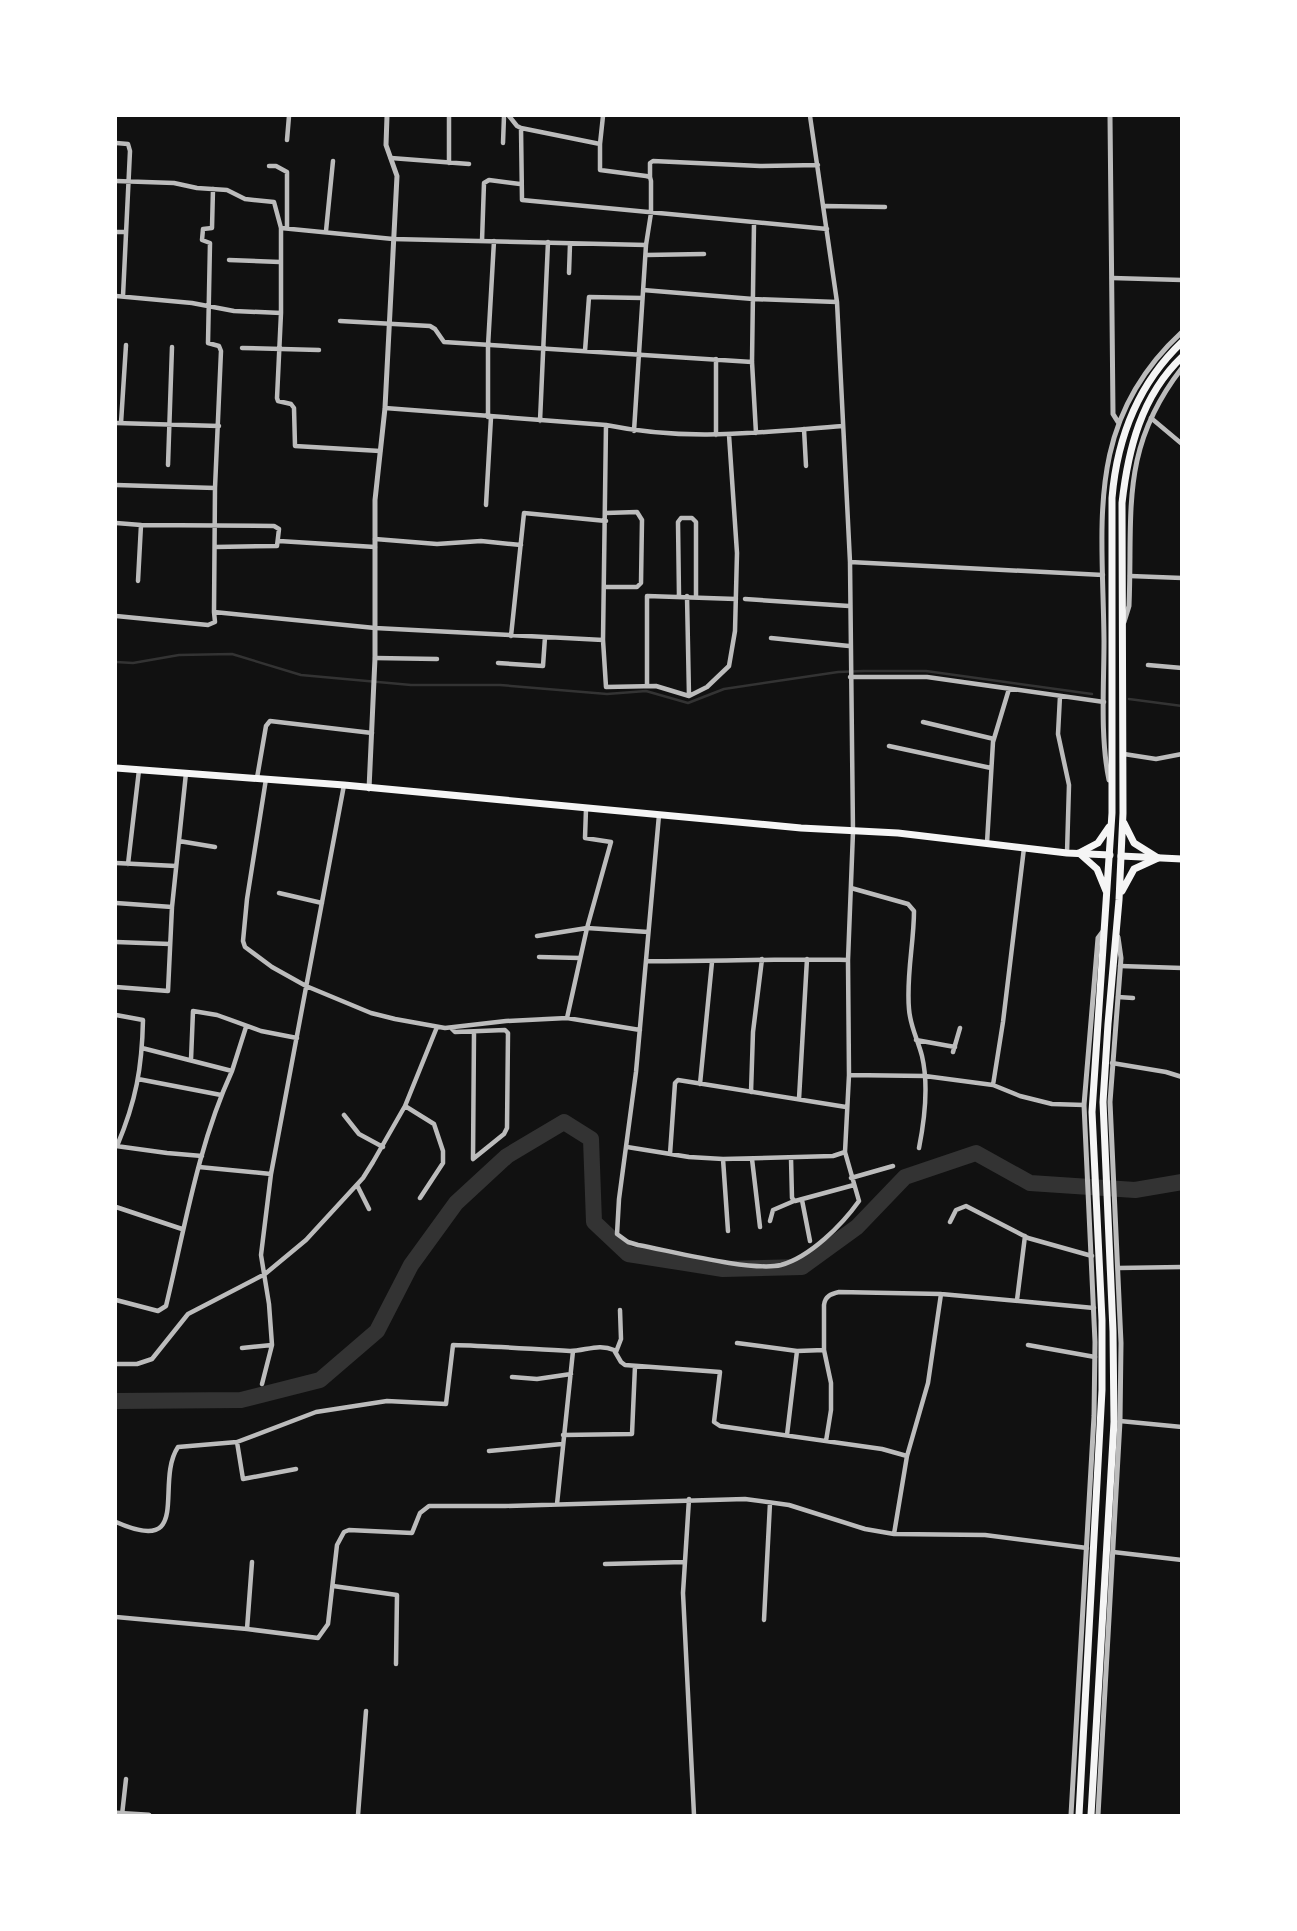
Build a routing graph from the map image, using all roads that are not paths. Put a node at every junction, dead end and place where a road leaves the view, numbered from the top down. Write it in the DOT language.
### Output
graph roads {
  1 [pos="289,116"];
  2 [pos="387,116"];
  3 [pos="449,116"];
  4 [pos="510,116"];
  5 [pos="603,116"];
  6 [pos="810,116"];
  7 [pos="1110,116"];
  8 [pos="521,128"];
  9 [pos="287,141"];
  10 [pos="116,143"];
  11 [pos="503,143"];
  12 [pos="600,144"];
  13 [pos="391,158"];
  14 [pos="333,161"];
  15 [pos="449,163"];
  16 [pos="469,164"];
  17 [pos="818,165"];
  18 [pos="269,166"];
  19 [pos="650,177"];
  20 [pos="116,181"];
  21 [pos="128,182"];
  22 [pos="520,184"];
  23 [pos="213,189"];
  24 [pos="825,206"];
  25 [pos="885,208"];
  26 [pos="651,213"];
  27 [pos="754,223"];
  28 [pos="284,228"];
  29 [pos="827,229"];
  30 [pos="326,231"];
  31 [pos="116,232"];
  32 [pos="126,232"];
  33 [pos="393,239"];
  34 [pos="482,241"];
  35 [pos="494,241"];
  36 [pos="548,242"];
  37 [pos="570,244"];
  38 [pos="646,245"];
  39 [pos="704,254"];
  40 [pos="645,255"];
  41 [pos="229,260"];
  42 [pos="280,262"];
  43 [pos="569,273"];
  44 [pos="1112,278"];
  45 [pos="1181,280"];
  46 [pos="643,290"];
  47 [pos="116,296"];
  48 [pos="123,296"];
  49 [pos="642,298"];
  50 [pos="753,299"];
  51 [pos="837,302"];
  52 [pos="210,307"];
  53 [pos="281,313"];
  54 [pos="340,321"];
  55 [pos="390,324"];
  56 [pos="1181,332"];
  57 [pos="1181,342"];
  58 [pos="126,345"];
  59 [pos="488,346"];
  60 [pos="172,347"];
  61 [pos="242,348"];
  62 [pos="542,348"];
  63 [pos="278,349"];
  64 [pos="319,350"];
  65 [pos="584,351"];
  66 [pos="639,354"];
  67 [pos="1181,357"];
  68 [pos="716,359"];
  69 [pos="752,362"];
  70 [pos="1181,368"];
  71 [pos="385,408"];
  72 [pos="489,417"];
  73 [pos="1150,418"];
  74 [pos="540,421"];
  75 [pos="1118,422"];
  76 [pos="118,423"];
  77 [pos="168,424"];
  78 [pos="606,425"];
  79 [pos="219,426"];
  80 [pos="843,426"];
  81 [pos="804,429"];
  82 [pos="634,430"];
  83 [pos="756,433"];
  84 [pos="716,435"];
  85 [pos="729,435"];
  86 [pos="1181,444"];
  87 [pos="380,451"];
  88 [pos="168,465"];
  89 [pos="806,466"];
  90 [pos="116,485"];
  91 [pos="215,488"];
  92 [pos="486,505"];
  93 [pos="606,513"];
  94 [pos="606,521"];
  95 [pos="116,523"];
  96 [pos="141,525"];
  97 [pos="215,526"];
  98 [pos="375,539"];
  99 [pos="279,541"];
  100 [pos="521,545"];
  101 [pos="215,547"];
  102 [pos="375,547"];
  103 [pos="850,562"];
  104 [pos="1103,575"];
  105 [pos="1130,576"];
  106 [pos="1181,578"];
  107 [pos="138,581"];
  108 [pos="605,587"];
  109 [pos="679,596"];
  110 [pos="687,596"];
  111 [pos="696,596"];
  112 [pos="745,598"];
  113 [pos="736,599"];
  114 [pos="849,606"];
  115 [pos="214,612"];
  116 [pos="116,616"];
  117 [pos="1123,626"];
  118 [pos="375,628"];
  119 [pos="511,636"];
  120 [pos="545,637"];
  121 [pos="771,638"];
  122 [pos="603,640"];
  123 [pos="849,646"];
  124 [pos="375,658"];
  125 [pos="437,659"];
  126 [pos="498,663"];
  127 [pos="1148,665"];
  128 [pos="1181,668"];
  129 [pos="850,677"];
  130 [pos="647,685"];
  131 [pos="1009,689"];
  132 [pos="689,696"];
  133 [pos="1060,696"];
  134 [pos="1105,702"];
  135 [pos="923,722"];
  136 [pos="372,733"];
  137 [pos="994,739"];
  138 [pos="889,747"];
  139 [pos="1123,754"];
  140 [pos="1181,754"];
  141 [pos="116,768"];
  142 [pos="991,768"];
  143 [pos="139,770"];
  144 [pos="186,773"];
  145 [pos="257,778"];
  146 [pos="266,779"];
  147 [pos="344,785"];
  148 [pos="369,789"];
  149 [pos="1112,794"];
  150 [pos="586,809"];
  151 [pos="659,815"];
  152 [pos="1123,819"];
  153 [pos="1112,820"];
  154 [pos="853,832"];
  155 [pos="179,841"];
  156 [pos="987,844"];
  157 [pos="215,847"];
  158 [pos="1024,848"];
  159 [pos="1067,853"];
  160 [pos="1079,853"];
  161 [pos="1110,855"];
  162 [pos="1121,856"];
  163 [pos="1158,858"];
  164 [pos="1181,859"];
  165 [pos="116,863"];
  166 [pos="128,864"];
  167 [pos="176,866"];
  168 [pos="851,888"];
  169 [pos="279,892"];
  170 [pos="1108,895"];
  171 [pos="1119,897"];
  172 [pos="116,903"];
  173 [pos="322,903"];
  174 [pos="172,907"];
  175 [pos="1117,927"];
  176 [pos="587,928"];
  177 [pos="1104,930"];
  178 [pos="648,932"];
  179 [pos="537,936"];
  180 [pos="116,942"];
  181 [pos="170,944"];
  182 [pos="539,957"];
  183 [pos="580,958"];
  184 [pos="762,959"];
  185 [pos="807,959"];
  186 [pos="848,960"];
  187 [pos="646,961"];
  188 [pos="712,962"];
  189 [pos="1120,966"];
  190 [pos="1181,968"];
  191 [pos="306,986"];
  192 [pos="116,988"];
  193 [pos="1118,996"];
  194 [pos="1133,998"];
  195 [pos="116,1015"];
  196 [pos="567,1018"];
  197 [pos="246,1027"];
  198 [pos="437,1027"];
  199 [pos="452,1028"];
  200 [pos="960,1028"];
  201 [pos="640,1030"];
  202 [pos="474,1032"];
  203 [pos="298,1038"];
  204 [pos="916,1040"];
  205 [pos="142,1048"];
  206 [pos="191,1060"];
  207 [pos="1112,1063"];
  208 [pos="232,1071"];
  209 [pos="849,1075"];
  210 [pos="925,1076"];
  211 [pos="1181,1077"];
  212 [pos="138,1079"];
  213 [pos="700,1084"];
  214 [pos="993,1085"];
  215 [pos="751,1092"];
  216 [pos="221,1095"];
  217 [pos="799,1099"];
  218 [pos="1107,1102"];
  219 [pos="405,1105"];
  220 [pos="1084,1105"];
  221 [pos="846,1107"];
  222 [pos="344,1115"];
  223 [pos="116,1146"];
  224 [pos="383,1147"];
  225 [pos="627,1147"];
  226 [pos="919,1148"];
  227 [pos="845,1152"];
  228 [pos="670,1154"];
  229 [pos="202,1156"];
  230 [pos="791,1158"];
  231 [pos="723,1159"];
  232 [pos="752,1159"];
  233 [pos="1089,1159"];
  234 [pos="892,1166"];
  235 [pos="199,1167"];
  236 [pos="271,1174"];
  237 [pos="852,1182"];
  238 [pos="356,1185"];
  239 [pos="420,1198"];
  240 [pos="802,1200"];
  241 [pos="795,1201"];
  242 [pos="116,1208"];
  243 [pos="369,1209"];
  244 [pos="770,1221"];
  245 [pos="950,1222"];
  246 [pos="760,1227"];
  247 [pos="182,1229"];
  248 [pos="728,1231"];
  249 [pos="1094,1235"];
  250 [pos="1025,1236"];
  251 [pos="1112,1236"];
  252 [pos="810,1241"];
  253 [pos="1092,1256"];
  254 [pos="1181,1267"];
  255 [pos="1118,1268"];
  256 [pos="264,1271"];
  257 [pos="942,1294"];
  258 [pos="116,1300"];
  259 [pos="1017,1300"];
  260 [pos="1094,1308"];
  261 [pos="620,1310"];
  262 [pos="737,1343"];
  263 [pos="272,1345"];
  264 [pos="1028,1345"];
  265 [pos="242,1348"];
  266 [pos="824,1349"];
  267 [pos="573,1351"];
  268 [pos="797,1351"];
  269 [pos="616,1352"];
  270 [pos="1095,1357"];
  271 [pos="116,1364"];
  272 [pos="635,1366"];
  273 [pos="571,1374"];
  274 [pos="512,1377"];
  275 [pos="262,1384"];
  276 [pos="1120,1421"];
  277 [pos="1181,1427"];
  278 [pos="563,1435"];
  279 [pos="787,1435"];
  280 [pos="826,1441"];
  281 [pos="237,1442"];
  282 [pos="562,1444"];
  283 [pos="489,1451"];
  284 [pos="907,1455"];
  285 [pos="296,1469"];
  286 [pos="690,1499"];
  287 [pos="770,1503"];
  288 [pos="557,1504"];
  289 [pos="116,1522"];
  290 [pos="895,1528"];
  291 [pos="1087,1548"];
  292 [pos="1113,1552"];
  293 [pos="1181,1560"];
  294 [pos="252,1562"];
  295 [pos="684,1562"];
  296 [pos="605,1564"];
  297 [pos="1108,1579"];
  298 [pos="333,1586"];
  299 [pos="116,1617"];
  300 [pos="764,1620"];
  301 [pos="247,1629"];
  302 [pos="396,1664"];
  303 [pos="366,1711"];
  304 [pos="126,1779"];
  305 [pos="120,1814"];
  306 [pos="149,1815"];
  307 [pos="358,1815"];
  308 [pos="694,1815"];
  309 [pos="1071,1815"];
  310 [pos="1079,1815"];
  311 [pos="1091,1815"];
  312 [pos="1098,1815"];
  1 -- 9 [label="street"];
  2 -- 13 [label="street"];
  3 -- 15 [label="street"];
  4 -- 8 [label="street"];
  4 -- 11 [label="street"];
  5 -- 12 [label="street"];
  6 -- 17 [label="street"];
  7 -- 44 [label="street"];
  8 -- 12 [label="street"];
  8 -- 22 [label="street"];
  10 -- 21 [label="street"];
  12 -- 19 [label="street"];
  13 -- 15 [label="street"];
  13 -- 33 [label="street"];
  14 -- 30 [label="street"];
  15 -- 16 [label="street"];
  17 -- 19 [label="street"];
  17 -- 24 [label="street"];
  18 -- 28 [label="street"];
  19 -- 26 [label="street"];
  20 -- 21 [label="street"];
  21 -- 23 [label="street"];
  21 -- 32 [label="street"];
  22 -- 26 [label="street"];
  22 -- 34 [label="street"];
  23 -- 28 [label="street"];
  23 -- 52 [label="street"];
  24 -- 25 [label="street"];
  24 -- 29 [label="street"];
  26 -- 27 [label="street"];
  26 -- 38 [label="street"];
  27 -- 29 [label="street"];
  27 -- 50 [label="street"];
  28 -- 30 [label="street"];
  28 -- 42 [label="street"];
  29 -- 51 [label="street"];
  30 -- 33 [label="street"];
  31 -- 32 [label="street"];
  32 -- 48 [label="street"];
  33 -- 34 [label="street"];
  33 -- 55 [label="street"];
  34 -- 35 [label="street"];
  35 -- 36 [label="street"];
  35 -- 59 [label="street"];
  36 -- 37 [label="street"];
  36 -- 62 [label="street"];
  37 -- 38 [label="street"];
  37 -- 43 [label="street"];
  38 -- 40 [label="street"];
  39 -- 40 [label="street"];
  40 -- 46 [label="street"];
  41 -- 42 [label="street"];
  42 -- 53 [label="street"];
  44 -- 45 [label="street"];
  44 -- 75 [label="street"];
  46 -- 49 [label="street"];
  46 -- 50 [label="street"];
  47 -- 48 [label="street"];
  48 -- 52 [label="street"];
  49 -- 65 [label="street"];
  49 -- 66 [label="street"];
  50 -- 51 [label="street"];
  50 -- 69 [label="street"];
  51 -- 80 [label="street"];
  52 -- 53 [label="street"];
  52 -- 79 [label="street"];
  53 -- 63 [label="street"];
  54 -- 55 [label="street"];
  55 -- 59 [label="street"];
  55 -- 71 [label="street"];
  56 -- 75 [label="street"];
  57 -- 149 [label="main road"];
  58 -- 76 [label="street"];
  59 -- 62 [label="street"];
  59 -- 72 [label="street"];
  60 -- 77 [label="street"];
  61 -- 63 [label="street"];
  62 -- 65 [label="street"];
  62 -- 74 [label="street"];
  63 -- 64 [label="street"];
  63 -- 87 [label="street"];
  65 -- 66 [label="street"];
  66 -- 68 [label="street"];
  66 -- 82 [label="street"];
  67 -- 117 [label="main road"];
  68 -- 69 [label="street"];
  68 -- 84 [label="street"];
  69 -- 83 [label="street"];
  70 -- 73 [label="street"];
  71 -- 72 [label="street"];
  71 -- 87 [label="street"];
  72 -- 74 [label="street"];
  72 -- 92 [label="street"];
  73 -- 86 [label="street"];
  73 -- 105 [label="street"];
  74 -- 78 [label="street"];
  75 -- 104 [label="street"];
  76 -- 77 [label="street"];
  77 -- 79 [label="street"];
  77 -- 88 [label="street"];
  78 -- 82 [label="street"];
  78 -- 93 [label="street"];
  79 -- 91 [label="street"];
  80 -- 81 [label="street"];
  80 -- 103 [label="street"];
  81 -- 83 [label="street"];
  81 -- 89 [label="street"];
  82 -- 84 [label="street"];
  83 -- 85 [label="street"];
  84 -- 85 [label="street"];
  85 -- 113 [label="street"];
  87 -- 98 [label="street"];
  90 -- 91 [label="street"];
  91 -- 97 [label="street"];
  93 -- 94 [label="street"];
  93 -- 108 [label="street"];
  94 -- 100 [label="street"];
  94 -- 108 [label="street"];
  95 -- 96 [label="street"];
  96 -- 97 [label="street"];
  96 -- 107 [label="street"];
  97 -- 99 [label="street"];
  97 -- 101 [label="street"];
  98 -- 100 [label="street"];
  98 -- 102 [label="street"];
  99 -- 101 [label="street"];
  99 -- 102 [label="street"];
  100 -- 119 [label="street"];
  101 -- 115 [label="street"];
  102 -- 118 [label="street"];
  103 -- 104 [label="street"];
  103 -- 114 [label="street"];
  104 -- 134 [label="street"];
  105 -- 106 [label="street"];
  105 -- 117 [label="street"];
  108 -- 122 [label="street"];
  109 -- 110 [label="street"];
  109 -- 111 [label="street"];
  109 -- 130 [label="street"];
  110 -- 111 [label="street"];
  110 -- 132 [label="street"];
  111 -- 113 [label="street"];
  112 -- 114 [label="street"];
  113 -- 132 [label="street"];
  114 -- 123 [label="street"];
  115 -- 116 [label="street"];
  115 -- 118 [label="street"];
  117 -- 139 [label="main road"];
  118 -- 119 [label="street"];
  118 -- 124 [label="street"];
  119 -- 120 [label="street"];
  120 -- 122 [label="street"];
  120 -- 126 [label="street"];
  121 -- 123 [label="street"];
  122 -- 130 [label="street"];
  123 -- 129 [label="street"];
  124 -- 125 [label="street"];
  124 -- 136 [label="street"];
  127 -- 128 [label="street"];
  129 -- 131 [label="street"];
  129 -- 154 [label="street"];
  130 -- 132 [label="street"];
  131 -- 133 [label="street"];
  131 -- 137 [label="street"];
  133 -- 134 [label="street"];
  133 -- 159 [label="street"];
  134 -- 149 [label="street"];
  135 -- 137 [label="street"];
  136 -- 145 [label="street"];
  136 -- 148 [label="street"];
  137 -- 142 [label="street"];
  138 -- 142 [label="street"];
  139 -- 140 [label="street"];
  139 -- 152 [label="main road"];
  141 -- 143 [label="main road"];
  142 -- 156 [label="street"];
  143 -- 144 [label="main road"];
  143 -- 166 [label="street"];
  144 -- 145 [label="main road"];
  144 -- 155 [label="street"];
  145 -- 146 [label="main road"];
  146 -- 147 [label="main road"];
  146 -- 191 [label="street"];
  147 -- 148 [label="main road"];
  147 -- 173 [label="street"];
  148 -- 150 [label="main road"];
  149 -- 153 [label="main road"];
  150 -- 151 [label="main road"];
  150 -- 176 [label="street"];
  151 -- 154 [label="main road"];
  151 -- 178 [label="street"];
  152 -- 162 [label="main road"];
  152 -- 163 [label="main road"];
  153 -- 160 [label="main road"];
  153 -- 161 [label="main road"];
  154 -- 156 [label="main road"];
  154 -- 168 [label="street"];
  155 -- 157 [label="street"];
  155 -- 167 [label="street"];
  156 -- 158 [label="main road"];
  158 -- 159 [label="main road"];
  158 -- 214 [label="street"];
  159 -- 160 [label="main road"];
  160 -- 161 [label="main road"];
  160 -- 170 [label="main road"];
  161 -- 162 [label="main road"];
  161 -- 170 [label="main road"];
  162 -- 163 [label="main road"];
  162 -- 171 [label="main road"];
  163 -- 164 [label="main road"];
  163 -- 171 [label="main road"];
  165 -- 166 [label="street"];
  166 -- 167 [label="street"];
  167 -- 174 [label="street"];
  168 -- 186 [label="street"];
  168 -- 204 [label="street"];
  169 -- 173 [label="street"];
  170 -- 177 [label="main road"];
  171 -- 175 [label="main road"];
  172 -- 174 [label="street"];
  173 -- 191 [label="street"];
  174 -- 181 [label="street"];
  175 -- 189 [label="street"];
  175 -- 218 [label="main road"];
  176 -- 178 [label="street"];
  176 -- 179 [label="street"];
  176 -- 183 [label="street"];
  177 -- 220 [label="street"];
  177 -- 233 [label="main road"];
  178 -- 187 [label="street"];
  180 -- 181 [label="street"];
  181 -- 192 [label="street"];
  182 -- 183 [label="street"];
  183 -- 196 [label="street"];
  184 -- 185 [label="street"];
  184 -- 188 [label="street"];
  184 -- 215 [label="street"];
  185 -- 186 [label="street"];
  185 -- 217 [label="street"];
  186 -- 209 [label="street"];
  187 -- 188 [label="street"];
  187 -- 201 [label="street"];
  188 -- 213 [label="street"];
  189 -- 190 [label="street"];
  189 -- 193 [label="street"];
  191 -- 198 [label="street"];
  191 -- 203 [label="street"];
  193 -- 194 [label="street"];
  193 -- 207 [label="street"];
  195 -- 205 [label="street"];
  196 -- 199 [label="street"];
  196 -- 201 [label="street"];
  197 -- 203 [label="street"];
  197 -- 206 [label="street"];
  197 -- 208 [label="street"];
  198 -- 199 [label="street"];
  198 -- 219 [label="street"];
  199 -- 202 [label="street"];
  200 -- 204 [label="street"];
  201 -- 225 [label="street"];
  202 -- 202 [label="street"];
  203 -- 236 [label="street"];
  204 -- 210 [label="street"];
  205 -- 206 [label="street"];
  205 -- 212 [label="street"];
  206 -- 208 [label="street"];
  207 -- 211 [label="street"];
  207 -- 218 [label="street"];
  208 -- 216 [label="street"];
  209 -- 210 [label="street"];
  209 -- 221 [label="street"];
  210 -- 214 [label="street"];
  210 -- 226 [label="street"];
  212 -- 216 [label="street"];
  212 -- 223 [label="street"];
  213 -- 215 [label="street"];
  213 -- 228 [label="street"];
  214 -- 220 [label="street"];
  215 -- 217 [label="street"];
  216 -- 229 [label="street"];
  217 -- 221 [label="street"];
  218 -- 251 [label="main road"];
  219 -- 224 [label="street"];
  219 -- 239 [label="street"];
  220 -- 233 [label="street"];
  221 -- 227 [label="street"];
  222 -- 224 [label="street"];
  223 -- 229 [label="street"];
  224 -- 238 [label="street"];
  225 -- 228 [label="street"];
  225 -- 237 [label="street"];
  227 -- 230 [label="street"];
  227 -- 237 [label="street"];
  228 -- 231 [label="street"];
  229 -- 235 [label="street"];
  230 -- 232 [label="street"];
  230 -- 241 [label="street"];
  231 -- 232 [label="street"];
  231 -- 248 [label="street"];
  232 -- 246 [label="street"];
  233 -- 249 [label="main road"];
  234 -- 237 [label="street"];
  235 -- 236 [label="street"];
  235 -- 247 [label="street"];
  236 -- 256 [label="street"];
  237 -- 240 [label="street"];
  238 -- 243 [label="street"];
  238 -- 256 [label="street"];
  240 -- 241 [label="street"];
  240 -- 252 [label="street"];
  241 -- 244 [label="street"];
  242 -- 247 [label="street"];
  245 -- 250 [label="street"];
  247 -- 258 [label="street"];
  249 -- 253 [label="street"];
  249 -- 310 [label="main road"];
  250 -- 253 [label="street"];
  250 -- 259 [label="street"];
  251 -- 255 [label="street"];
  251 -- 297 [label="main road"];
  253 -- 260 [label="street"];
  254 -- 255 [label="street"];
  255 -- 276 [label="street"];
  256 -- 263 [label="street"];
  256 -- 271 [label="street"];
  257 -- 259 [label="street"];
  257 -- 266 [label="street"];
  257 -- 284 [label="street"];
  259 -- 260 [label="street"];
  260 -- 270 [label="street"];
  261 -- 269 [label="street"];
  262 -- 268 [label="street"];
  263 -- 265 [label="street"];
  263 -- 275 [label="street"];
  264 -- 270 [label="street"];
  266 -- 268 [label="street"];
  266 -- 280 [label="street"];
  267 -- 269 [label="street"];
  267 -- 273 [label="street"];
  267 -- 281 [label="street"];
  268 -- 279 [label="street"];
  269 -- 272 [label="street"];
  270 -- 291 [label="street"];
  272 -- 278 [label="street"];
  272 -- 279 [label="street"];
  273 -- 274 [label="street"];
  273 -- 278 [label="street"];
  276 -- 277 [label="street"];
  276 -- 292 [label="street"];
  278 -- 282 [label="street"];
  279 -- 280 [label="street"];
  280 -- 284 [label="street"];
  281 -- 285 [label="street"];
  281 -- 289 [label="street"];
  282 -- 283 [label="street"];
  282 -- 288 [label="street"];
  284 -- 290 [label="street"];
  286 -- 287 [label="street"];
  286 -- 288 [label="street"];
  286 -- 295 [label="street"];
  287 -- 290 [label="street"];
  287 -- 300 [label="street"];
  288 -- 298 [label="street"];
  290 -- 291 [label="street"];
  291 -- 309 [label="street"];
  292 -- 293 [label="street"];
  292 -- 297 [label="street"];
  294 -- 301 [label="street"];
  295 -- 296 [label="street"];
  295 -- 308 [label="street"];
  297 -- 311 [label="main road"];
  297 -- 312 [label="street"];
  298 -- 301 [label="street"];
  298 -- 302 [label="street"];
  299 -- 301 [label="street"];
  303 -- 307 [label="street"];
  304 -- 305 [label="street"];
  305 -- 306 [label="street"];
}
